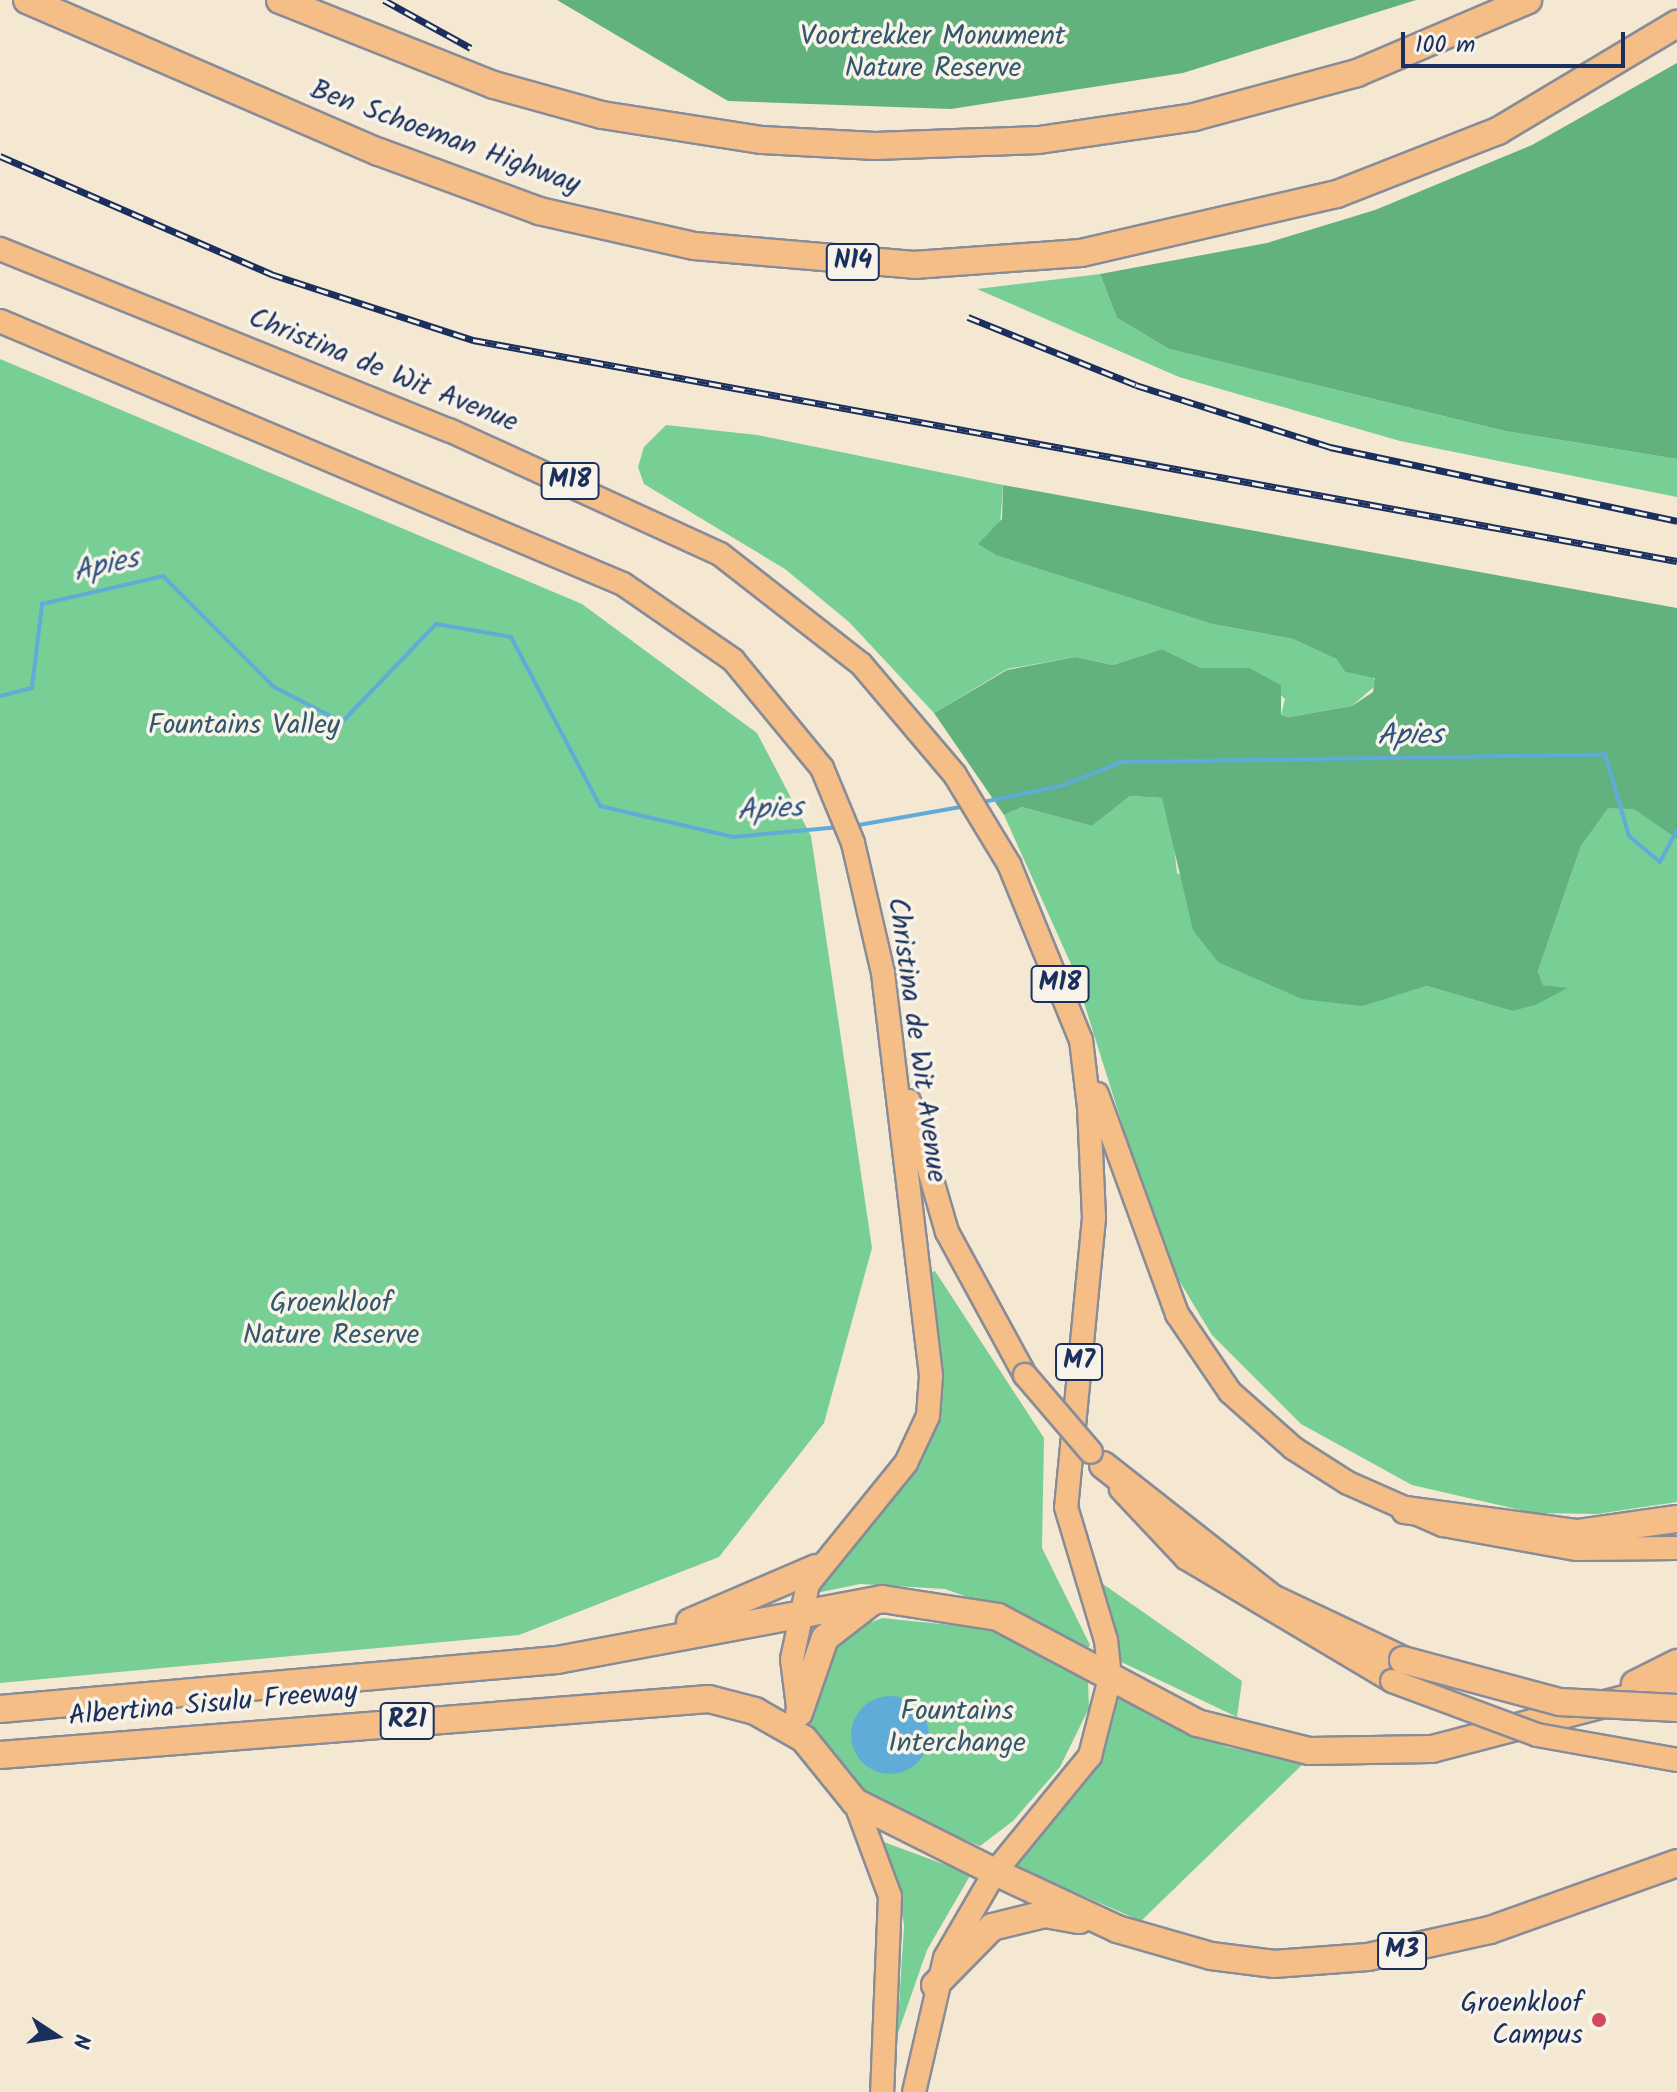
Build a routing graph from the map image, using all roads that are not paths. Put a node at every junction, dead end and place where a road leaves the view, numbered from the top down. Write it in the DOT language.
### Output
graph roads {
  1 [pos="27,0"];
  2 [pos="280,0"];
  3 [pos="1528,0"];
  4 [pos="1677,24"];
  5 [pos="0,240"];
  6 [pos="0,249"];
  7 [pos="116,294"];
  8 [pos="0,321"];
  9 [pos="889,1022"];
  10 [pos="1081,1040"];
  11 [pos="1097,1459"];
  12 [pos="1405,1510"];
  13 [pos="1677,1519"];
  14 [pos="1677,1548"];
  15 [pos="816,1568"];
  16 [pos="882,1599"];
  17 [pos="800,1611"];
  18 [pos="648,1644"];
  19 [pos="1677,1663"];
  20 [pos="1397,1671"];
  21 [pos="1110,1678"];
  22 [pos="1677,1685"];
  23 [pos="1677,1708"];
  24 [pos="0,1709"];
  25 [pos="799,1713"];
  26 [pos="1559,1719"];
  27 [pos="804,1739"];
  28 [pos="0,1755"];
  29 [pos="1677,1760"];
  30 [pos="855,1802"];
  31 [pos="1677,1863"];
  32 [pos="995,1872"];
  33 [pos="1117,1929"];
  34 [pos="935,1985"];
  35 [pos="882,2092"];
  36 [pos="914,2092"];
  1 -- 4 [label="highway, Ben Schoeman Highway / N14"];
  2 -- 3 [label="highway"];
  5 -- 7 [label="main road"];
  6 -- 7 [label="main road, Christina de Wit Avenue / M18"];
  7 -- 10 [label="main road, Christina de Wit Avenue / M18"];
  8 -- 9 [label="main road, Christina de Wit Avenue / M18"];
  9 -- 11 [label="main road, bridge"];
  9 -- 15 [label="main road, Christina de Wit Avenue"];
  10 -- 12 [label="main road"];
  10 -- 21 [label="main road, Christina de Wit Avenue / M7"];
  11 -- 20 [label="highway"];
  12 -- 13 [label="highway"];
  12 -- 14 [label="main road"];
  15 -- 17 [label="main road, Christina de Wit Avenue"];
  15 -- 18 [label="highway"];
  16 -- 17 [label="highway, Albertina Sisulu Freeway"];
  16 -- 21 [label="highway"];
  16 -- 25 [label="highway"];
  17 -- 18 [label="highway, Albertina Sisulu Freeway / R21"];
  17 -- 25 [label="main road, Christina de Wit Avenue"];
  18 -- 24 [label="highway, Albertina Sisulu Freeway / R21"];
  19 -- 26 [label="highway"];
  20 -- 23 [label="highway, bridge"];
  20 -- 29 [label="main road, bridge"];
  21 -- 26 [label="highway"];
  21 -- 32 [label="main road, M7"];
  22 -- 26 [label="highway"];
  25 -- 27 [label="main road"];
  27 -- 28 [label="highway, Albertina Sisulu Freeway / R21"];
  27 -- 30 [label="highway"];
  30 -- 32 [label="highway, M3"];
  30 -- 35 [label="main road"];
  31 -- 33 [label="highway, M3"];
  32 -- 33 [label="highway, M3"];
  32 -- 34 [label="main road, M7"];
  33 -- 34 [label="highway"];
  34 -- 36 [label="main road, M7"];
}
